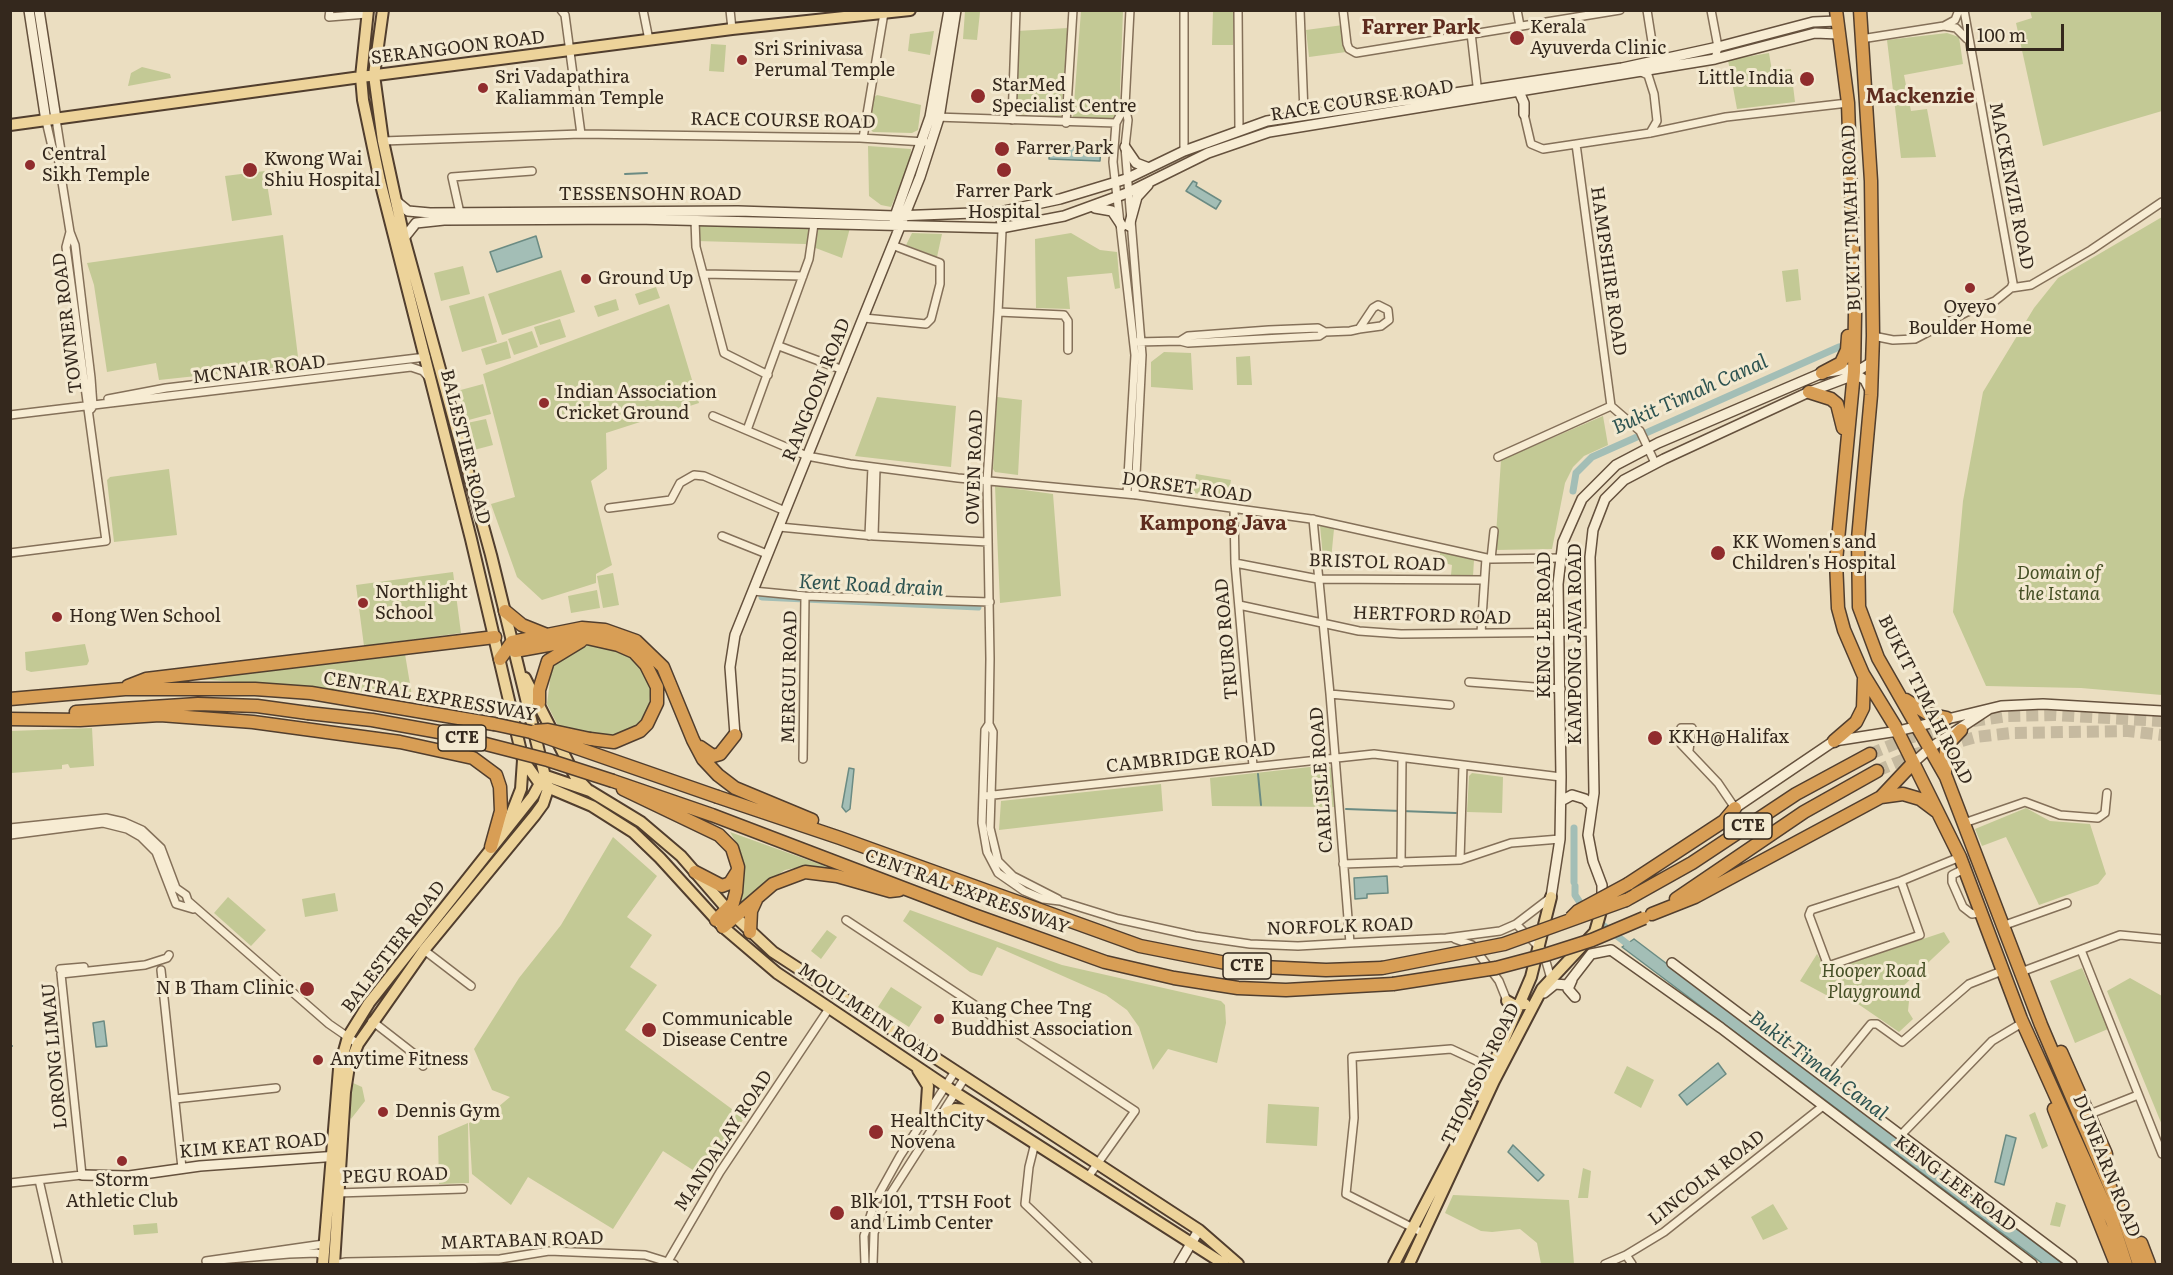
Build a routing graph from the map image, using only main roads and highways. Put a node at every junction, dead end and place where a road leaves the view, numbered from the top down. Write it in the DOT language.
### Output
graph roads {
  1 [pos="383,10"];
  2 [pos="910,10"];
  3 [pos="1860,10"];
  4 [pos="368,12"];
  5 [pos="823,15"];
  6 [pos="1837,22"];
  7 [pos="374,75"];
  8 [pos="361,77"];
  9 [pos="10,125"];
  10 [pos="1851,236"];
  11 [pos="1822,373"];
  12 [pos="1809,392"];
  13 [pos="1869,419"];
  14 [pos="1848,429"];
  15 [pos="1846,450"];
  16 [pos="505,611"];
  17 [pos="548,635"];
  18 [pos="495,637"];
  19 [pos="587,638"];
  20 [pos="514,646"];
  21 [pos="500,659"];
  22 [pos="520,670"];
  23 [pos="1863,674"];
  24 [pos="125,689"];
  25 [pos="1900,695"];
  26 [pos="10,699"];
  27 [pos="539,703"];
  28 [pos="1947,718"];
  29 [pos="10,719"];
  30 [pos="1961,730"];
  31 [pos="531,732"];
  32 [pos="735,735"];
  33 [pos="693,740"];
  34 [pos="1834,741"];
  35 [pos="1870,754"];
  36 [pos="523,760"];
  37 [pos="1913,763"];
  38 [pos="1877,771"];
  39 [pos="1946,777"];
  40 [pos="613,781"];
  41 [pos="544,783"];
  42 [pos="590,791"];
  43 [pos="1881,797"];
  44 [pos="1735,808"];
  45 [pos="1939,813"];
  46 [pos="507,825"];
  47 [pos="495,843"];
  48 [pos="510,845"];
  49 [pos="892,857"];
  50 [pos="738,867"];
  51 [pos="695,872"];
  52 [pos="905,889"];
  53 [pos="759,894"];
  54 [pos="1551,897"];
  55 [pos="731,912"];
  56 [pos="1600,914"];
  57 [pos="1648,916"];
  58 [pos="1569,922"];
  59 [pos="720,924"];
  60 [pos="750,932"];
  61 [pos="2030,993"];
  62 [pos="1535,1003"];
  63 [pos="1520,1005"];
  64 [pos="1514,1020"];
  65 [pos="2021,1021"];
  66 [pos="907,1059"];
  67 [pos="2051,1081"];
  68 [pos="986,1112"];
  69 [pos="336,1156"];
  70 [pos="333,1193"];
  71 [pos="1418,1231"];
  72 [pos="324,1260"];
  73 [pos="335,1264"];
  74 [pos="1224,1264"];
  75 [pos="1238,1264"];
  76 [pos="1394,1264"];
  77 [pos="1409,1264"];
  78 [pos="2116,1264"];
  79 [pos="2126,1264"];
  80 [pos="2139,1264"];
  81 [pos="2149,1264"];
  1 -- 7 [label="main road, BALESTIER ROAD"];
  2 -- 5 [label="main road, SERANGOON ROAD"];
  3 -- 13 [label="highway, BUKIT TIMAH ROAD"];
  4 -- 8 [label="main road, BALESTIER ROAD"];
  5 -- 7 [label="main road, SERANGOON ROAD"];
  6 -- 10 [label="highway, BUKIT TIMAH ROAD"];
  7 -- 8 [label="main road, SERANGOON ROAD"];
  7 -- 16 [label="main road, BALESTIER ROAD"];
  8 -- 9 [label="main road, SERANGOON ROAD"];
  8 -- 18 [label="main road, BALESTIER ROAD"];
  10 -- 11 [label="highway"];
  10 -- 14 [label="highway, BUKIT TIMAH ROAD"];
  12 -- 15 [label="highway"];
  13 -- 14 [label="highway"];
  13 -- 25 [label="highway, BUKIT TIMAH ROAD"];
  14 -- 15 [label="highway, BUKIT TIMAH ROAD"];
  15 -- 23 [label="highway, BUKIT TIMAH ROAD"];
  16 -- 17 [label="highway"];
  16 -- 20 [label="main road, BALESTIER ROAD"];
  17 -- 20 [label="highway"];
  17 -- 33 [label="highway"];
  18 -- 21 [label="main road, BALESTIER ROAD"];
  18 -- 24 [label="highway"];
  19 -- 20 [label="highway"];
  19 -- 27 [label="highway"];
  19 -- 31 [label="highway, bridge"];
  20 -- 21 [label="highway"];
  20 -- 22 [label="main road, BALESTIER ROAD"];
  21 -- 36 [label="main road, BALESTIER ROAD"];
  22 -- 27 [label="main road"];
  22 -- 41 [label="main road, BALESTIER ROAD"];
  23 -- 34 [label="highway"];
  23 -- 37 [label="highway, BUKIT TIMAH ROAD"];
  24 -- 26 [label="highway, CENTRAL EXPRESSWAY / CTE"];
  24 -- 31 [label="highway, CENTRAL EXPRESSWAY / CTE, bridge"];
  25 -- 28 [label="highway"];
  25 -- 39 [label="highway, BUKIT TIMAH ROAD"];
  27 -- 42 [label="main road"];
  29 -- 40 [label="highway, CENTRAL EXPRESSWAY / CTE, bridge"];
  29 -- 47 [label="highway"];
  30 -- 39 [label="highway"];
  31 -- 49 [label="highway, CENTRAL EXPRESSWAY / CTE, bridge"];
  32 -- 33 [label="highway"];
  33 -- 49 [label="highway"];
  35 -- 58 [label="highway, CENTRAL EXPRESSWAY / CTE, bridge"];
  36 -- 41 [label="main road"];
  36 -- 46 [label="main road, BALESTIER ROAD"];
  37 -- 43 [label="highway"];
  37 -- 45 [label="highway, BUKIT TIMAH ROAD"];
  38 -- 57 [label="highway, CENTRAL EXPRESSWAY / CTE"];
  39 -- 61 [label="highway, BUKIT TIMAH ROAD"];
  40 -- 50 [label="highway"];
  40 -- 52 [label="highway, CENTRAL EXPRESSWAY / CTE"];
  41 -- 42 [label="main road, MOULMEIN ROAD"];
  41 -- 46 [label="main road, BALESTIER ROAD"];
  41 -- 48 [label="main road, BALESTIER ROAD"];
  41 -- 59 [label="main road, MOULMEIN ROAD"];
  42 -- 51 [label="main road, MOULMEIN ROAD"];
  43 -- 45 [label="highway"];
  43 -- 57 [label="highway"];
  44 -- 58 [label="highway, bridge"];
  45 -- 65 [label="highway, BUKIT TIMAH ROAD"];
  46 -- 47 [label="main road, BALESTIER ROAD"];
  47 -- 48 [label="main road"];
  47 -- 69 [label="main road, BALESTIER ROAD"];
  48 -- 69 [label="main road, BALESTIER ROAD"];
  49 -- 58 [label="highway, CENTRAL EXPRESSWAY / CTE, bridge"];
  50 -- 51 [label="highway"];
  50 -- 55 [label="highway"];
  51 -- 55 [label="main road, MOULMEIN ROAD"];
  52 -- 53 [label="highway"];
  52 -- 57 [label="highway, CENTRAL EXPRESSWAY / CTE, bridge"];
  53 -- 55 [label="highway"];
  53 -- 60 [label="highway"];
  54 -- 63 [label="main road, THOMSON ROAD"];
  55 -- 59 [label="highway"];
  55 -- 60 [label="main road, MOULMEIN ROAD"];
  56 -- 62 [label="main road, THOMSON ROAD"];
  59 -- 66 [label="main road, MOULMEIN ROAD"];
  60 -- 75 [label="main road, MOULMEIN ROAD"];
  61 -- 80 [label="highway, BUKIT TIMAH ROAD"];
  61 -- 81 [label="highway"];
  62 -- 63 [label="main road"];
  62 -- 71 [label="main road, THOMSON ROAD"];
  63 -- 64 [label="main road, THOMSON ROAD"];
  63 -- 64 [label="main road"];
  64 -- 71 [label="main road, THOMSON ROAD"];
  65 -- 67 [label="highway, BUKIT TIMAH ROAD"];
  65 -- 78 [label="highway"];
  66 -- 68 [label="main road, MOULMEIN ROAD"];
  66 -- 68 [label="main road"];
  67 -- 79 [label="highway, DUNEARN ROAD"];
  68 -- 74 [label="main road, MOULMEIN ROAD"];
  69 -- 70 [label="main road, BALESTIER ROAD"];
  70 -- 72 [label="main road, BALESTIER ROAD"];
  70 -- 73 [label="main road, BALESTIER ROAD"];
  71 -- 76 [label="main road, THOMSON ROAD"];
  71 -- 77 [label="main road, THOMSON ROAD"];
}
